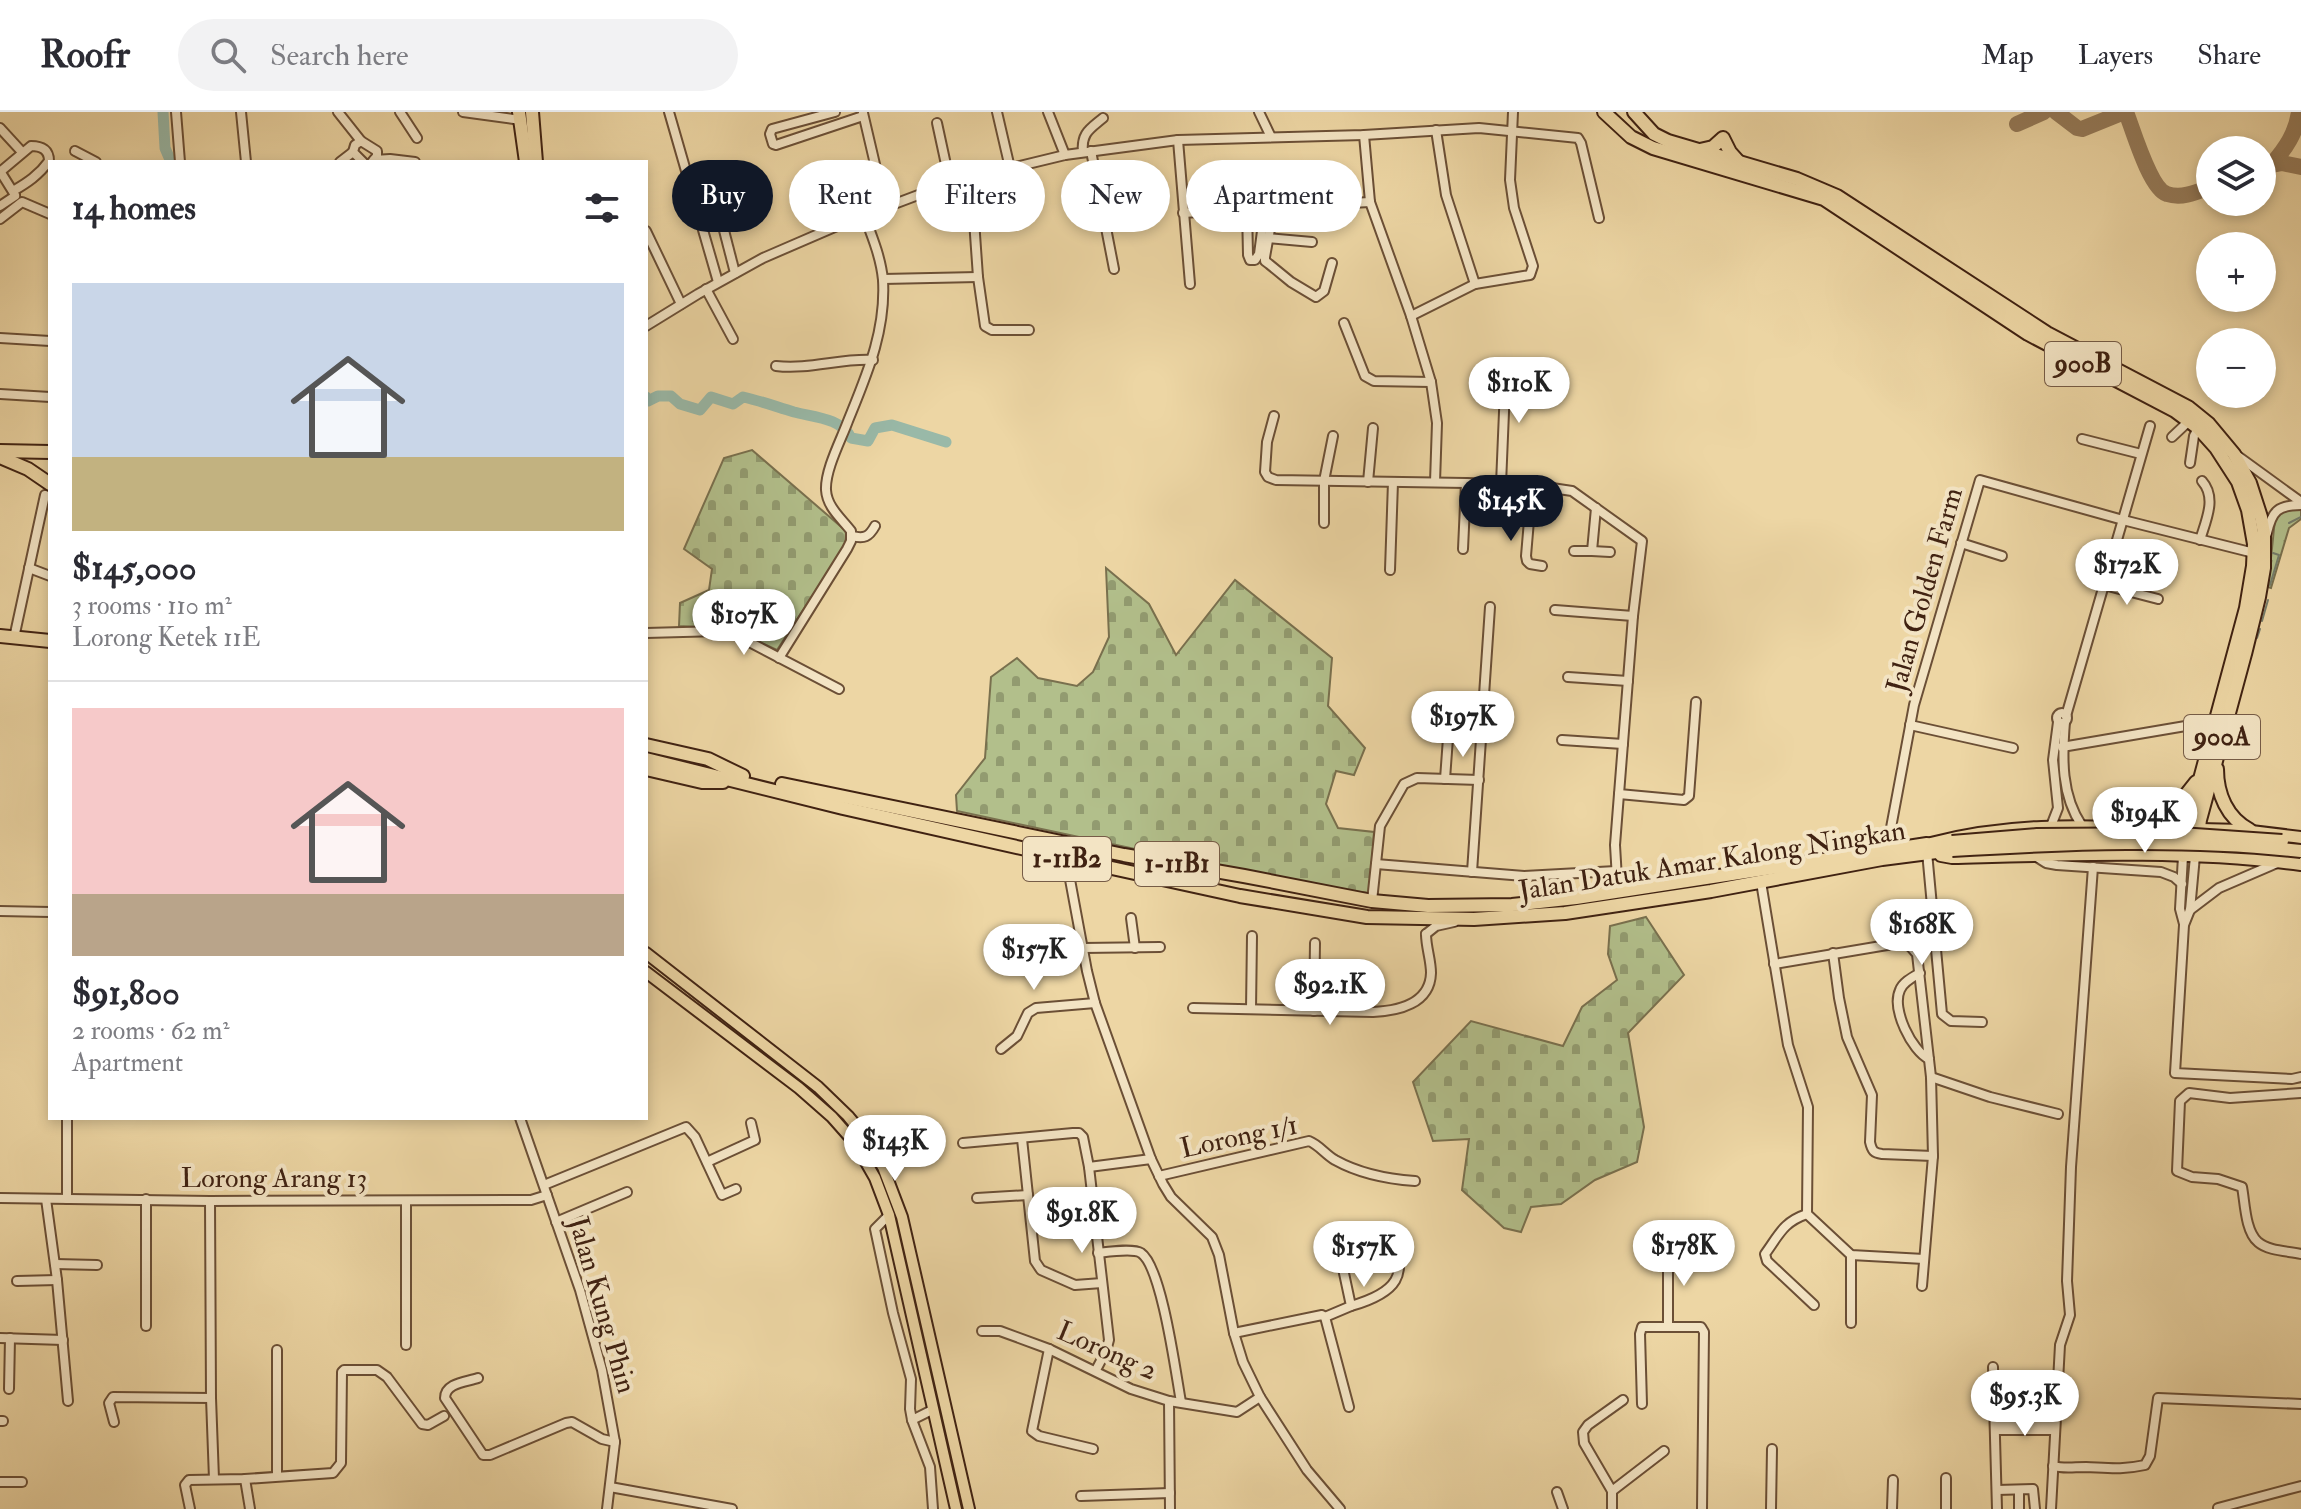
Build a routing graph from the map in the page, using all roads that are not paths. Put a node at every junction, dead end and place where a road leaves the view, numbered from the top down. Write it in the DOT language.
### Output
graph roads {
  1 [pos="176,112"];
  2 [pos="241,112"];
  3 [pos="338,112"];
  4 [pos="400,112"];
  5 [pos="463,112"];
  6 [pos="669,112"];
  7 [pos="835,112"];
  8 [pos="997,112"];
  9 [pos="1048,112"];
  10 [pos="1259,112"];
  11 [pos="1513,112"];
  12 [pos="1604,112"];
  13 [pos="863,114"];
  14 [pos="524,115"];
  15 [pos="1639,116"];
  16 [pos="1103,118"];
  17 [pos="937,123"];
  18 [pos="0,128"];
  19 [pos="1436,130"];
  20 [pos="1511,130"];
  21 [pos="1364,135"];
  22 [pos="1271,137"];
  23 [pos="417,138"];
  24 [pos="1178,140"];
  25 [pos="357,146"];
  26 [pos="75,151"];
  27 [pos="1087,151"];
  28 [pos="22,152"];
  29 [pos="1065,155"];
  30 [pos="374,158"];
  31 [pos="49,160"];
  32 [pos="92,160"];
  33 [pos="180,160"];
  34 [pos="246,160"];
  35 [pos="342,160"];
  36 [pos="362,160"];
  37 [pos="398,160"];
  38 [pos="526,160"];
  39 [pos="535,160"];
  40 [pos="874,160"];
  41 [pos="945,160"];
  42 [pos="1008,160"];
  43 [pos="1044,160"];
  44 [pos="48,162"];
  45 [pos="0,172"];
  46 [pos="19,198"];
  47 [pos="1370,202"];
  48 [pos="0,206"];
  49 [pos="1247,209"];
  50 [pos="48,213"];
  51 [pos="1183,213"];
  52 [pos="1186,213"];
  53 [pos="1599,218"];
  54 [pos="0,219"];
  55 [pos="724,232"];
  56 [pos="822,232"];
  57 [pos="870,232"];
  58 [pos="975,232"];
  59 [pos="648,235"];
  60 [pos="1268,238"];
  61 [pos="1312,242"];
  62 [pos="1332,263"];
  63 [pos="1114,269"];
  64 [pos="735,273"];
  65 [pos="978,277"];
  66 [pos="883,279"];
  67 [pos="718,282"];
  68 [pos="1190,284"];
  69 [pos="1475,284"];
  70 [pos="706,289"];
  71 [pos="681,304"];
  72 [pos="1411,316"];
  73 [pos="1344,323"];
  74 [pos="648,325"];
  75 [pos="1029,330"];
  76 [pos="0,338"];
  77 [pos="733,339"];
  78 [pos="48,341"];
  79 [pos="873,360"];
  80 [pos="1506,364"];
  81 [pos="776,366"];
  82 [pos="1431,382"];
  83 [pos="0,394"];
  84 [pos="48,397"];
  85 [pos="1274,416"];
  86 [pos="2193,425"];
  87 [pos="2150,426"];
  88 [pos="1373,428"];
  89 [pos="1333,436"];
  90 [pos="2172,437"];
  91 [pos="2082,439"];
  92 [pos="0,451"];
  93 [pos="48,452"];
  94 [pos="2141,454"];
  95 [pos="2234,454"];
  96 [pos="0,457"];
  97 [pos="2190,463"];
  98 [pos="1324,481"];
  99 [pos="2202,481"];
  100 [pos="1368,482"];
  101 [pos="1393,482"];
  102 [pos="1435,482"];
  103 [pos="1466,483"];
  104 [pos="1501,484"];
  105 [pos="1532,485"];
  106 [pos="48,490"];
  107 [pos="2301,504"];
  108 [pos="1596,508"];
  109 [pos="2123,520"];
  110 [pos="1324,523"];
  111 [pos="875,526"];
  112 [pos="852,536"];
  113 [pos="2200,540"];
  114 [pos="1961,543"];
  115 [pos="1463,549"];
  116 [pos="1574,551"];
  117 [pos="1592,551"];
  118 [pos="1610,552"];
  119 [pos="2254,553"];
  120 [pos="2002,556"];
  121 [pos="1542,566"];
  122 [pos="29,568"];
  123 [pos="2264,568"];
  124 [pos="1390,570"];
  125 [pos="48,575"];
  126 [pos="2104,585"];
  127 [pos="2158,599"];
  128 [pos="1490,607"];
  129 [pos="1555,610"];
  130 [pos="1633,616"];
  131 [pos="648,633"];
  132 [pos="0,636"];
  133 [pos="14,638"];
  134 [pos="48,641"];
  135 [pos="2245,654"];
  136 [pos="779,658"];
  137 [pos="1568,677"];
  138 [pos="1628,681"];
  139 [pos="2225,684"];
  140 [pos="839,689"];
  141 [pos="1696,702"];
  142 [pos="2062,718"];
  143 [pos="2215,721"];
  144 [pos="1910,725"];
  145 [pos="1448,738"];
  146 [pos="1562,740"];
  147 [pos="1623,744"];
  148 [pos="648,745"];
  149 [pos="2009,747"];
  150 [pos="2062,747"];
  151 [pos="648,754"];
  152 [pos="2218,754"];
  153 [pos="648,759"];
  154 [pos="648,769"];
  155 [pos="2201,774"];
  156 [pos="743,779"];
  157 [pos="1445,779"];
  158 [pos="1479,780"];
  159 [pos="1619,794"];
  160 [pos="2069,801"];
  161 [pos="2058,802"];
  162 [pos="2051,826"];
  163 [pos="2082,826"];
  164 [pos="2133,828"];
  165 [pos="2153,829"];
  166 [pos="2254,832"];
  167 [pos="2193,838"];
  168 [pos="2301,841"];
  169 [pos="1929,848"];
  170 [pos="1887,849"];
  171 [pos="2301,851"];
  172 [pos="2150,855"];
  173 [pos="2034,856"];
  174 [pos="1066,858"];
  175 [pos="2282,861"];
  176 [pos="1376,864"];
  177 [pos="2301,864"];
  178 [pos="2093,867"];
  179 [pos="1472,872"];
  180 [pos="1244,876"];
  181 [pos="1616,881"];
  182 [pos="1761,882"];
  183 [pos="2182,884"];
  184 [pos="1240,896"];
  185 [pos="1372,901"];
  186 [pos="2190,910"];
  187 [pos="0,911"];
  188 [pos="48,912"];
  189 [pos="1131,918"];
  190 [pos="1395,918"];
  191 [pos="1474,919"];
  192 [pos="2184,925"];
  193 [pos="1426,934"];
  194 [pos="1252,936"];
  195 [pos="1315,943"];
  196 [pos="1160,947"];
  197 [pos="1083,948"];
  198 [pos="1135,948"];
  199 [pos="1833,953"];
  200 [pos="648,955"];
  201 [pos="1774,964"];
  202 [pos="1920,973"];
  203 [pos="648,974"];
  204 [pos="1095,1003"];
  205 [pos="1193,1008"];
  206 [pos="1251,1009"];
  207 [pos="1314,1011"];
  208 [pos="1982,1022"];
  209 [pos="1001,1049"];
  210 [pos="1929,1059"];
  211 [pos="1931,1077"];
  212 [pos="2301,1077"];
  213 [pos="2301,1093"];
  214 [pos="2058,1114"];
  215 [pos="67,1120"];
  216 [pos="521,1120"];
  217 [pos="751,1123"];
  218 [pos="1022,1139"];
  219 [pos="963,1143"];
  220 [pos="1933,1156"];
  221 [pos="1151,1159"];
  222 [pos="707,1162"];
  223 [pos="1089,1167"];
  224 [pos="1159,1176"];
  225 [pos="1415,1181"];
  226 [pos="544,1185"];
  227 [pos="736,1189"];
  228 [pos="627,1192"];
  229 [pos="547,1195"];
  230 [pos="1028,1195"];
  231 [pos="0,1198"];
  232 [pos="977,1198"];
  233 [pos="46,1199"];
  234 [pos="67,1199"];
  235 [pos="146,1199"];
  236 [pos="210,1201"];
  237 [pos="406,1201"];
  238 [pos="1807,1214"];
  239 [pos="889,1215"];
  240 [pos="556,1222"];
  241 [pos="1390,1230"];
  242 [pos="1335,1231"];
  243 [pos="1668,1249"];
  244 [pos="1098,1253"];
  245 [pos="2301,1254"];
  246 [pos="1851,1255"];
  247 [pos="1924,1259"];
  248 [pos="55,1264"];
  249 [pos="97,1265"];
  250 [pos="57,1280"];
  251 [pos="17,1281"];
  252 [pos="1102,1283"];
  253 [pos="1922,1286"];
  254 [pos="1814,1305"];
  255 [pos="1351,1306"];
  256 [pos="1325,1317"];
  257 [pos="1851,1323"];
  258 [pos="146,1326"];
  259 [pos="1668,1326"];
  260 [pos="982,1331"];
  261 [pos="1234,1333"];
  262 [pos="5,1338"];
  263 [pos="63,1340"];
  264 [pos="406,1345"];
  265 [pos="1049,1349"];
  266 [pos="277,1350"];
  267 [pos="1993,1367"];
  268 [pos="1096,1370"];
  269 [pos="478,1378"];
  270 [pos="9,1389"];
  271 [pos="1260,1397"];
  272 [pos="211,1398"];
  273 [pos="1623,1400"];
  274 [pos="68,1401"];
  275 [pos="1169,1401"];
  276 [pos="1181,1402"];
  277 [pos="1642,1404"];
  278 [pos="2301,1404"];
  279 [pos="1349,1407"];
  280 [pos="932,1410"];
  281 [pos="444,1416"];
  282 [pos="912,1420"];
  283 [pos="114,1422"];
  284 [pos="1996,1426"];
  285 [pos="2054,1426"];
  286 [pos="615,1442"];
  287 [pos="1093,1449"];
  288 [pos="1772,1449"];
  289 [pos="1664,1451"];
  290 [pos="2053,1466"];
  291 [pos="277,1476"];
  292 [pos="1946,1478"];
  293 [pos="214,1479"];
  294 [pos="245,1479"];
  295 [pos="1893,1480"];
  296 [pos="0,1482"];
  297 [pos="22,1482"];
  298 [pos="2301,1486"];
  299 [pos="610,1487"];
  300 [pos="1997,1490"];
  301 [pos="2019,1490"];
  302 [pos="1612,1491"];
  303 [pos="1557,1492"];
  304 [pos="1170,1493"];
  305 [pos="1081,1496"];
  306 [pos="2218,1508"];
  307 [pos="190,1509"];
  308 [pos="250,1509"];
  309 [pos="607,1509"];
  310 [pos="732,1509"];
  311 [pos="933,1509"];
  312 [pos="956,1509"];
  313 [pos="969,1509"];
  314 [pos="1170,1509"];
  315 [pos="1340,1509"];
  316 [pos="1563,1509"];
  317 [pos="1612,1509"];
  318 [pos="1702,1509"];
  319 [pos="1771,1509"];
  320 [pos="1892,1509"];
  321 [pos="1946,1509"];
  322 [pos="1997,1509"];
  323 [pos="2019,1509"];
  324 [pos="2035,1509"];
  325 [pos="2051,1509"];
  1 -- 33 [label="street"];
  2 -- 34 [label="street"];
  3 -- 25 [label="street"];
  4 -- 23 [label="street"];
  5 -- 14 [label="street"];
  6 -- 67 [label="street"];
  7 -- 13 [label="street"];
  8 -- 42 [label="street"];
  9 -- 29 [label="street"];
  10 -- 22 [label="street"];
  11 -- 20 [label="street"];
  12 -- 86 [label="highway, 900B"];
  13 -- 40 [label="street"];
  14 -- 38 [label="highway"];
  14 -- 39 [label="highway"];
  15 -- 95 [label="highway, 900A"];
  16 -- 27 [label="street"];
  17 -- 41 [label="street"];
  18 -- 28 [label="street"];
  19 -- 20 [label="street"];
  19 -- 21 [label="street"];
  19 -- 69 [label="street"];
  20 -- 53 [label="street"];
  20 -- 69 [label="street"];
  21 -- 22 [label="street"];
  21 -- 47 [label="street"];
  22 -- 24 [label="street"];
  24 -- 27 [label="street"];
  24 -- 51 [label="street"];
  25 -- 30 [label="street"];
  25 -- 35 [label="street"];
  25 -- 36 [label="street"];
  26 -- 32 [label="street"];
  27 -- 29 [label="street"];
  27 -- 63 [label="street"];
  28 -- 31 [label="street"];
  28 -- 45 [label="street"];
  29 -- 43 [label="street"];
  30 -- 37 [label="street"];
  44 -- 46 [label="street"];
  45 -- 46 [label="street"];
  46 -- 48 [label="street"];
  46 -- 50 [label="street"];
  46 -- 54 [label="street"];
  47 -- 60 [label="street"];
  47 -- 72 [label="street"];
  49 -- 49 [label="street"];
  51 -- 52 [label="street"];
  51 -- 68 [label="street"];
  55 -- 64 [label="street"];
  56 -- 64 [label="street"];
  57 -- 66 [label="street"];
  58 -- 65 [label="street"];
  59 -- 71 [label="street"];
  60 -- 61 [label="street"];
  60 -- 62 [label="street"];
  64 -- 67 [label="street"];
  65 -- 66 [label="street"];
  65 -- 75 [label="street"];
  66 -- 79 [label="street"];
  67 -- 70 [label="street"];
  69 -- 72 [label="street"];
  70 -- 71 [label="street"];
  70 -- 77 [label="street"];
  71 -- 74 [label="street"];
  72 -- 82 [label="street"];
  73 -- 82 [label="street"];
  76 -- 78 [label="street"];
  79 -- 81 [label="street"];
  79 -- 112 [label="street"];
  80 -- 104 [label="street"];
  82 -- 102 [label="street"];
  83 -- 84 [label="street"];
  85 -- 98 [label="street"];
  86 -- 90 [label="street"];
  86 -- 97 [label="street"];
  86 -- 119 [label="highway, 900B"];
  87 -- 94 [label="street"];
  88 -- 100 [label="street"];
  89 -- 98 [label="street"];
  91 -- 94 [label="street"];
  92 -- 93 [label="highway"];
  94 -- 109 [label="street"];
  95 -- 107 [label="street"];
  95 -- 123 [label="highway, 900A"];
  96 -- 106 [label="highway"];
  98 -- 100 [label="street"];
  98 -- 110 [label="street"];
  99 -- 113 [label="street"];
  100 -- 101 [label="street"];
  101 -- 102 [label="street"];
  101 -- 124 [label="street"];
  102 -- 103 [label="street"];
  103 -- 104 [label="street"];
  103 -- 115 [label="street"];
  104 -- 105 [label="street"];
  105 -- 108 [label="street"];
  105 -- 121 [label="street"];
  106 -- 122 [label="street"];
  107 -- 123 [label="street"];
  108 -- 117 [label="street"];
  108 -- 130 [label="street"];
  109 -- 113 [label="street, Jalan Golden Farm"];
  109 -- 114 [label="street, Jalan Golden Farm"];
  109 -- 126 [label="street"];
  111 -- 112 [label="street"];
  112 -- 136 [label="street"];
  113 -- 119 [label="street, Jalan Golden Farm"];
  114 -- 120 [label="street"];
  114 -- 144 [label="street, Jalan Golden Farm"];
  116 -- 117 [label="street"];
  117 -- 118 [label="street"];
  119 -- 139 [label="highway, 900B"];
  122 -- 125 [label="street"];
  122 -- 133 [label="street"];
  123 -- 135 [label="highway, 900A"];
  126 -- 127 [label="street"];
  126 -- 142 [label="street"];
  128 -- 158 [label="street"];
  129 -- 130 [label="street"];
  130 -- 138 [label="street"];
  131 -- 136 [label="street"];
  132 -- 133 [label="highway"];
  133 -- 134 [label="highway"];
  135 -- 139 [label="highway"];
  135 -- 152 [label="highway, 900A"];
  136 -- 140 [label="street"];
  137 -- 138 [label="street"];
  138 -- 147 [label="street"];
  139 -- 143 [label="highway, 900B"];
  141 -- 159 [label="street"];
  142 -- 150 [label="street"];
  142 -- 161 [label="street"];
  143 -- 150 [label="street"];
  143 -- 155 [label="highway, 900B"];
  144 -- 149 [label="street"];
  144 -- 170 [label="street, Jalan Golden Farm"];
  145 -- 157 [label="street"];
  146 -- 147 [label="street"];
  147 -- 159 [label="street"];
  148 -- 156 [label="highway"];
  150 -- 160 [label="street"];
  151 -- 156 [label="highway, Jalan Datuk Amar Kalong Ningkan / 1-11B1"];
  152 -- 166 [label="highway"];
  152 -- 167 [label="highway, 900A"];
  153 -- 156 [label="highway, Jalan Datuk Amar Kalong Ningkan / 1-11B2"];
  154 -- 156 [label="highway"];
  155 -- 164 [label="highway"];
  155 -- 167 [label="highway, 900B"];
  156 -- 174 [label="highway, Jalan Datuk Amar Kalong Ningkan / 1-11B2"];
  156 -- 180 [label="highway, Jalan Datuk Amar Kalong Ningkan / 1-11B1"];
  157 -- 158 [label="street"];
  157 -- 176 [label="street"];
  158 -- 179 [label="street"];
  159 -- 181 [label="street"];
  160 -- 161 [label="street"];
  160 -- 163 [label="street"];
  161 -- 162 [label="street"];
  162 -- 163 [label="highway"];
  162 -- 169 [label="highway"];
  163 -- 164 [label="highway"];
  164 -- 165 [label="highway"];
  165 -- 167 [label="highway"];
  165 -- 172 [label="highway"];
  166 -- 167 [label="highway"];
  166 -- 168 [label="highway"];
  167 -- 168 [label="highway, bridge"];
  167 -- 169 [label="highway, Jalan Datuk Amar Kalong Ningkan / 1-11B2, bridge"];
  167 -- 171 [label="highway, bridge"];
  167 -- 172 [label="highway"];
  167 -- 175 [label="highway"];
  167 -- 183 [label="street"];
  167 -- 186 [label="street"];
  169 -- 170 [label="highway, Jalan Datuk Amar Kalong Ningkan / 1-11B1"];
  169 -- 173 [label="highway"];
  169 -- 182 [label="highway, Jalan Datuk Amar Kalong Ningkan / 1-11B2"];
  169 -- 208 [label="street"];
  170 -- 181 [label="highway, Jalan Datuk Amar Kalong Ningkan / 1-11B1"];
  172 -- 173 [label="highway"];
  173 -- 178 [label="street"];
  174 -- 184 [label="highway, Jalan Datuk Amar Kalong Ningkan / 1-11B2"];
  174 -- 197 [label="street"];
  175 -- 177 [label="highway"];
  175 -- 186 [label="street"];
  176 -- 179 [label="street"];
  176 -- 185 [label="street"];
  178 -- 183 [label="street"];
  178 -- 285 [label="street"];
  179 -- 181 [label="street"];
  180 -- 184 [label="highway"];
  180 -- 185 [label="highway, Jalan Datuk Amar Kalong Ningkan / 1-11B1"];
  181 -- 185 [label="highway, Jalan Datuk Amar Kalong Ningkan / 1-11B1"];
  182 -- 191 [label="highway, Jalan Datuk Amar Kalong Ningkan / 1-11B2"];
  182 -- 201 [label="street"];
  183 -- 192 [label="street"];
  184 -- 190 [label="highway, Jalan Datuk Amar Kalong Ningkan / 1-11B2"];
  186 -- 192 [label="street"];
  187 -- 188 [label="street"];
  189 -- 198 [label="street"];
  190 -- 191 [label="highway, Jalan Datuk Amar Kalong Ningkan / 1-11B2"];
  190 -- 193 [label="street"];
  191 -- 193 [label="street"];
  192 -- 212 [label="street"];
  193 -- 207 [label="street"];
  194 -- 206 [label="street"];
  195 -- 207 [label="street"];
  196 -- 198 [label="street"];
  197 -- 198 [label="street"];
  197 -- 204 [label="street"];
  199 -- 201 [label="street"];
  199 -- 202 [label="street"];
  199 -- 220 [label="street"];
  200 -- 313 [label="main road"];
  201 -- 238 [label="street"];
  202 -- 210 [label="street"];
  202 -- 210 [label="street"];
  203 -- 239 [label="main road"];
  204 -- 209 [label="street"];
  204 -- 221 [label="street"];
  205 -- 206 [label="street"];
  206 -- 207 [label="street"];
  210 -- 211 [label="street"];
  211 -- 214 [label="street"];
  211 -- 220 [label="street"];
  213 -- 245 [label="street"];
  215 -- 234 [label="street"];
  216 -- 226 [label="street, Jalan Kung Phin"];
  217 -- 222 [label="street"];
  218 -- 219 [label="street"];
  218 -- 223 [label="street"];
  218 -- 230 [label="street"];
  220 -- 247 [label="street"];
  221 -- 223 [label="street"];
  221 -- 224 [label="street"];
  222 -- 226 [label="street"];
  222 -- 227 [label="street"];
  223 -- 244 [label="street"];
  224 -- 225 [label="street, Lorong 1/1"];
  224 -- 261 [label="street"];
  226 -- 229 [label="street, Jalan Kung Phin"];
  228 -- 240 [label="street"];
  229 -- 237 [label="street, Lorong Arang 13"];
  229 -- 240 [label="street, Jalan Kung Phin"];
  230 -- 232 [label="street"];
  230 -- 252 [label="street"];
  231 -- 233 [label="street, Lorong Arang 13"];
  233 -- 234 [label="street, Lorong Arang 13"];
  233 -- 248 [label="street"];
  234 -- 235 [label="street, Lorong Arang 13"];
  235 -- 236 [label="street, Lorong Arang 13"];
  235 -- 258 [label="street"];
  236 -- 237 [label="street, Lorong Arang 13"];
  236 -- 272 [label="street"];
  237 -- 264 [label="street"];
  238 -- 246 [label="street"];
  238 -- 254 [label="street"];
  239 -- 280 [label="main road"];
  239 -- 282 [label="street"];
  240 -- 286 [label="street, Jalan Kung Phin"];
  241 -- 255 [label="street"];
  242 -- 255 [label="street"];
  243 -- 259 [label="street"];
  244 -- 252 [label="street"];
  244 -- 276 [label="street"];
  246 -- 247 [label="street"];
  246 -- 257 [label="street"];
  247 -- 253 [label="street"];
  248 -- 249 [label="street"];
  248 -- 250 [label="street"];
  250 -- 251 [label="street"];
  250 -- 263 [label="street"];
  252 -- 268 [label="street"];
  255 -- 256 [label="street"];
  256 -- 261 [label="street"];
  256 -- 279 [label="street"];
  259 -- 277 [label="street"];
  259 -- 318 [label="street"];
  260 -- 265 [label="street, Lorong 2"];
  261 -- 271 [label="street"];
  262 -- 263 [label="street"];
  262 -- 270 [label="street"];
  263 -- 274 [label="street"];
  265 -- 268 [label="street, Lorong 2"];
  265 -- 287 [label="street"];
  266 -- 291 [label="street"];
  267 -- 284 [label="street"];
  268 -- 275 [label="street, Lorong 2"];
  269 -- 286 [label="street"];
  271 -- 276 [label="street, Lorong 2"];
  271 -- 315 [label="street"];
  272 -- 283 [label="street"];
  272 -- 293 [label="street"];
  273 -- 302 [label="street"];
  275 -- 276 [label="street, Lorong 2"];
  275 -- 304 [label="street"];
  278 -- 290 [label="street"];
  280 -- 282 [label="street"];
  280 -- 312 [label="main road"];
  281 -- 291 [label="street"];
  282 -- 311 [label="street"];
  284 -- 285 [label="street"];
  284 -- 300 [label="street"];
  285 -- 290 [label="street"];
  286 -- 299 [label="street, Jalan Kung Phin"];
  288 -- 319 [label="street"];
  289 -- 302 [label="street"];
  290 -- 325 [label="street"];
  291 -- 294 [label="street"];
  292 -- 321 [label="street"];
  293 -- 294 [label="street"];
  293 -- 307 [label="street"];
  294 -- 308 [label="street"];
  295 -- 320 [label="street"];
  296 -- 297 [label="street"];
  298 -- 306 [label="street"];
  299 -- 309 [label="street, Jalan Kung Phin"];
  299 -- 310 [label="street"];
  300 -- 301 [label="street"];
  300 -- 322 [label="street"];
  301 -- 323 [label="street"];
  301 -- 324 [label="street"];
  302 -- 317 [label="street"];
  303 -- 316 [label="street"];
  304 -- 305 [label="street"];
  304 -- 314 [label="street"];
}
